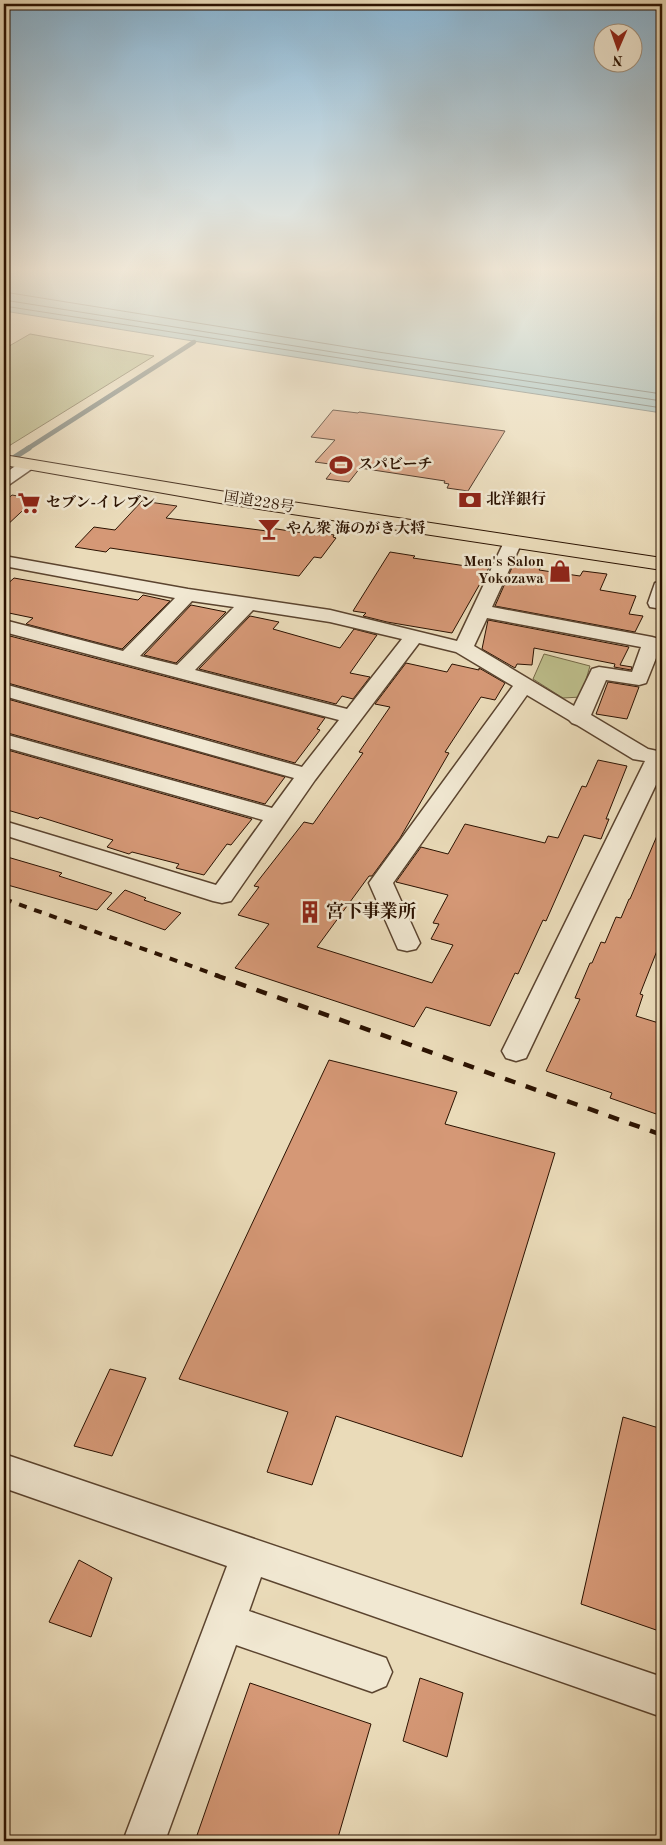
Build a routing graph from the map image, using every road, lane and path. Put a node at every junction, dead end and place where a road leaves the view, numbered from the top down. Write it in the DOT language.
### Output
graph roads {
  1 [pos="16,463"];
  2 [pos="4,481"];
  3 [pos="513,542"];
  4 [pos="662,564"];
  5 [pos="8,566"];
  6 [pos="662,587"];
  7 [pos="188,595"];
  8 [pos="248,604"];
  9 [pos="662,604"];
  10 [pos="482,611"];
  11 [pos="6,629"];
  12 [pos="414,637"];
  13 [pos="463,648"];
  14 [pos="126,659"];
  15 [pos="181,673"];
  16 [pos="523,686"];
  17 [pos="4,690"];
  18 [pos="352,717"];
  19 [pos="580,719"];
  20 [pos="4,740"];
  21 [pos="660,758"];
  22 [pos="307,775"];
  23 [pos="277,817"];
  24 [pos="4,828"];
  25 [pos="407,943"];
  26 [pos="516,1051"];
  27 [pos="4,1473"];
  28 [pos="250,1555"];
  29 [pos="225,1622"];
  30 [pos="372,1672"];
  31 [pos="662,1697"];
  32 [pos="144,1841"];
  1 -- 2 [label="street"];
  1 -- 3 [label="highway, 国道228号"];
  3 -- 4 [label="highway, 国道228号"];
  3 -- 10 [label="street"];
  5 -- 7 [label="street"];
  6 -- 9 [label="street"];
  7 -- 8 [label="street"];
  7 -- 14 [label="street"];
  8 -- 12 [label="street"];
  8 -- 15 [label="street"];
  10 -- 13 [label="street"];
  10 -- 19 [label="street"];
  11 -- 14 [label="street"];
  12 -- 13 [label="street"];
  12 -- 18 [label="street"];
  13 -- 16 [label="street"];
  14 -- 15 [label="street"];
  15 -- 18 [label="street"];
  16 -- 19 [label="street"];
  16 -- 25 [label="street"];
  17 -- 22 [label="street"];
  18 -- 22 [label="street"];
  19 -- 21 [label="street"];
  20 -- 23 [label="street"];
  21 -- 26 [label="street"];
  22 -- 23 [label="street"];
  23 -- 24 [label="street"];
  27 -- 28 [label="street"];
  28 -- 29 [label="street"];
  28 -- 31 [label="street"];
  29 -- 30 [label="street"];
  29 -- 32 [label="street"];
}
